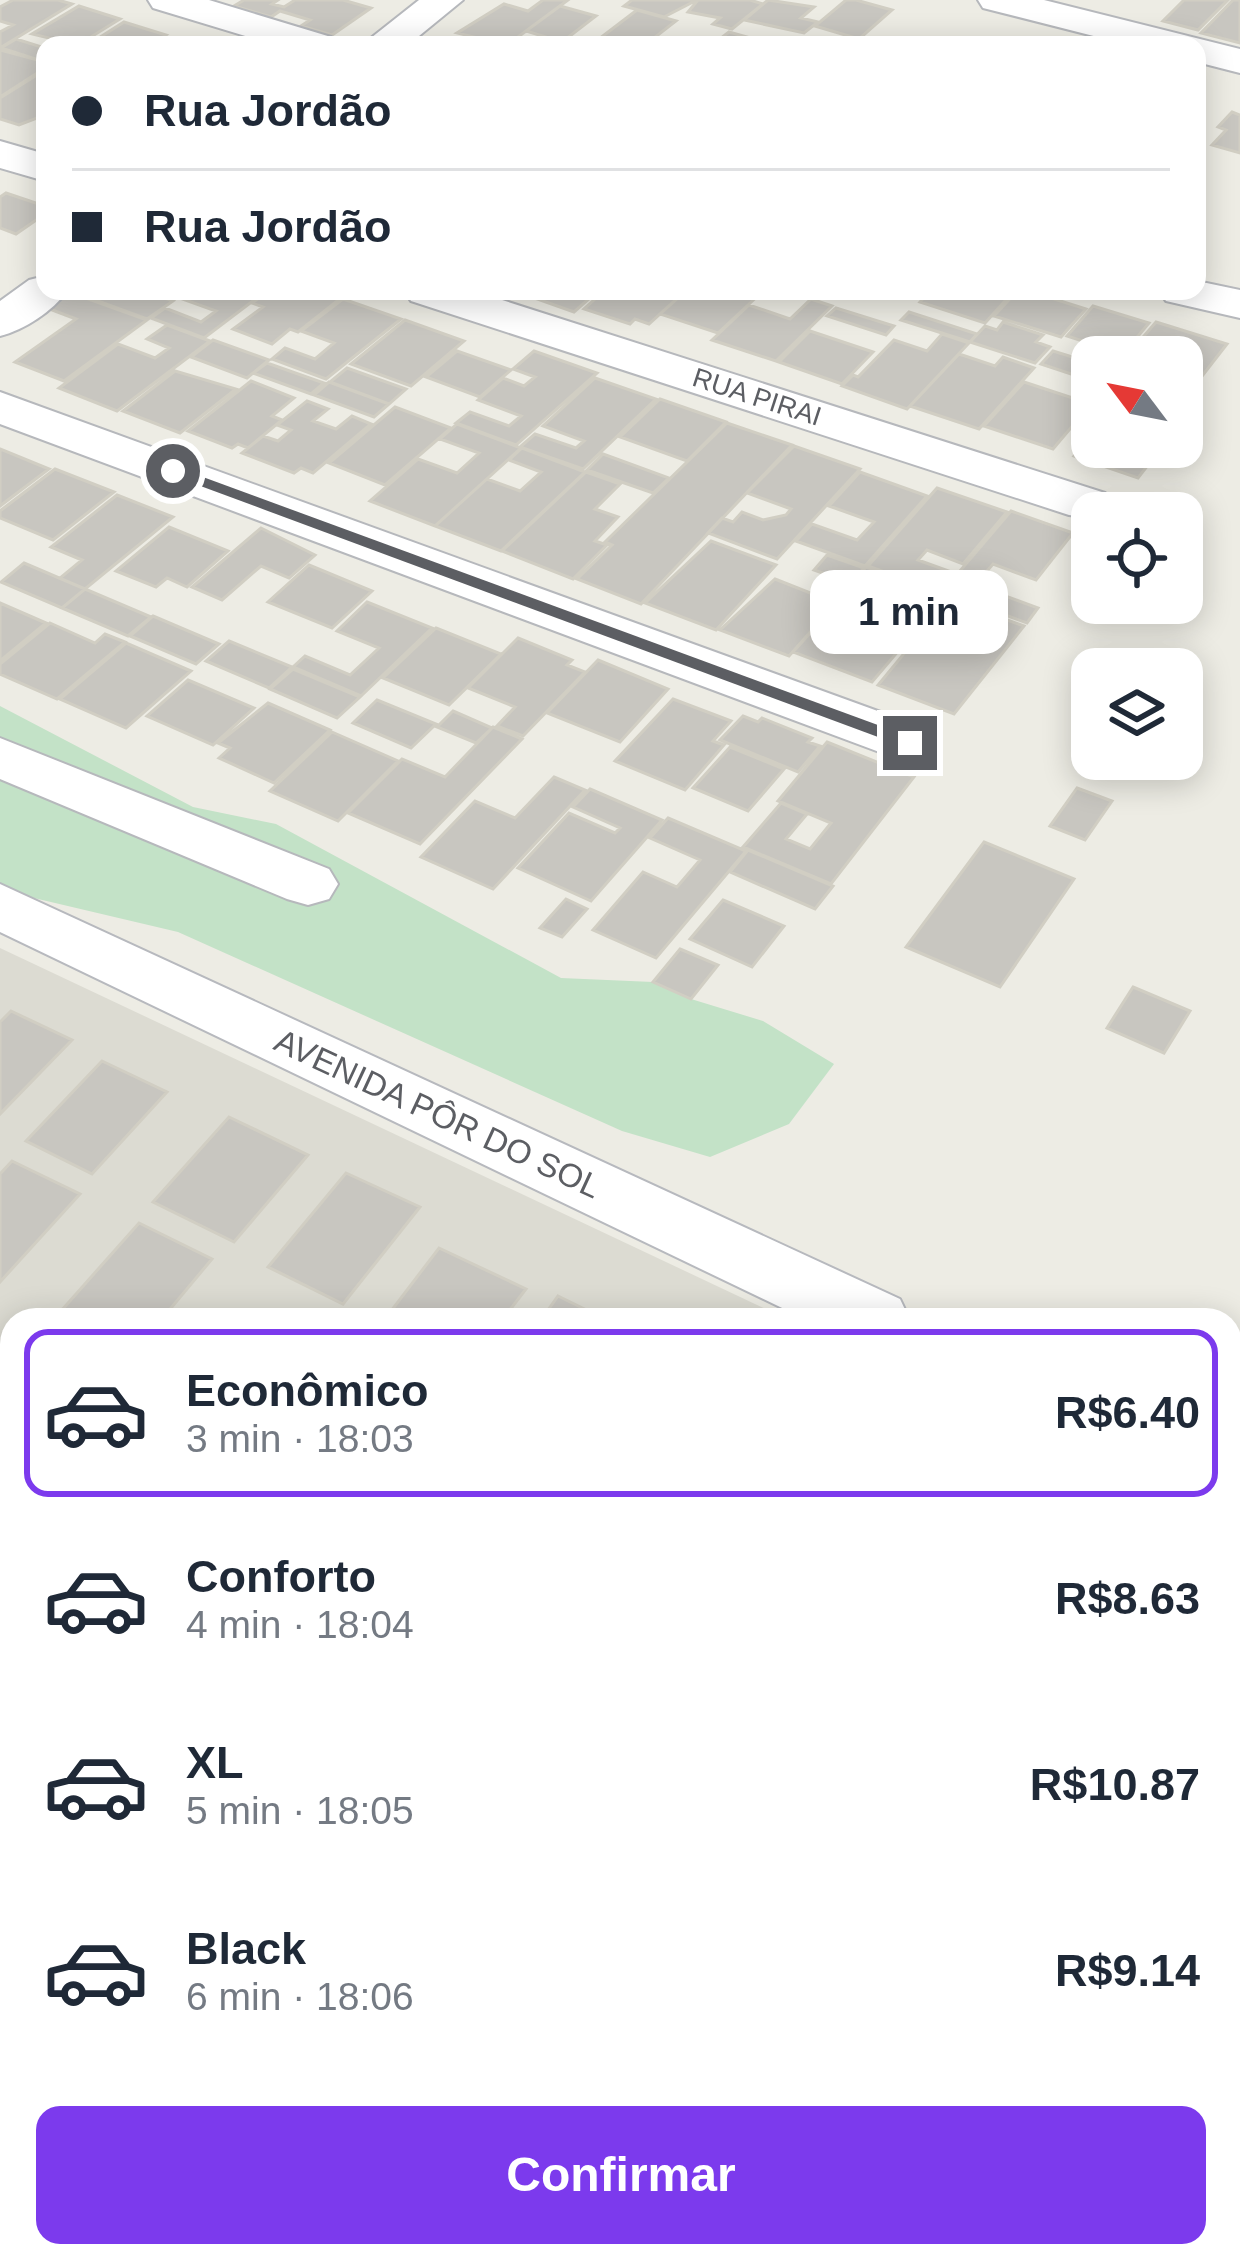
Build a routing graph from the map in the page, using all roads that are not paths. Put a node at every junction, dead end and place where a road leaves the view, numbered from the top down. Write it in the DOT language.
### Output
graph roads {
  1 [pos="167,0"];
  2 [pos="444,0"];
  3 [pos="997,0"];
  4 [pos="287,36"];
  5 [pos="399,36"];
  6 [pos="1142,36"];
  7 [pos="1206,52"];
  8 [pos="1240,61"];
  9 [pos="0,154"];
  10 [pos="36,165"];
  11 [pos="1206,269"];
  12 [pos="1240,278"];
  13 [pos="36,296"];
  14 [pos="1206,296"];
  15 [pos="455,300"];
  16 [pos="1240,304"];
  17 [pos="0,322"];
  18 [pos="0,407"];
  19 [pos="1071,499"];
  20 [pos="910,743"];
  21 [pos="0,757"];
  22 [pos="308,884"];
  23 [pos="0,906"];
  24 [pos="850,1308"];
  1 -- 4 [label="street"];
  2 -- 5 [label="street"];
  3 -- 6 [label="street"];
  7 -- 8 [label="street"];
  9 -- 10 [label="street"];
  11 -- 12 [label="street"];
  13 -- 17 [label="street"];
  14 -- 16 [label="street"];
  15 -- 19 [label="street, RUA PIRAI"];
  18 -- 20 [label="street"];
  21 -- 22 [label="street"];
  23 -- 24 [label="street, AVENIDA PÔR DO SOL"];
}
